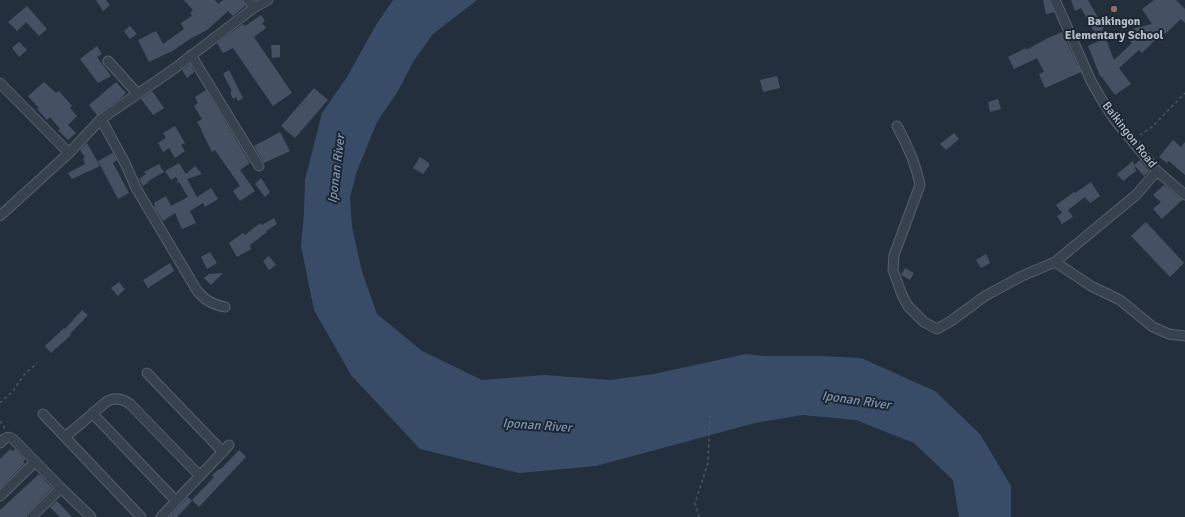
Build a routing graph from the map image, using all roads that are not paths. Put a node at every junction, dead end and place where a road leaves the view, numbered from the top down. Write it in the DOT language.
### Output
graph roads {
  1 [pos="248,0"];
  2 [pos="268,0"];
  3 [pos="1055,0"];
  4 [pos="255,7"];
  5 [pos="191,55"];
  6 [pos="108,61"];
  7 [pos="0,83"];
  8 [pos="137,93"];
  9 [pos="101,119"];
  10 [pos="897,126"];
  11 [pos="68,153"];
  12 [pos="258,166"];
  13 [pos="1157,171"];
  14 [pos="1185,195"];
  15 [pos="0,216"];
  16 [pos="1055,262"];
  17 [pos="225,307"];
  18 [pos="1185,336"];
  19 [pos="148,373"];
  20 [pos="43,414"];
  21 [pos="93,414"];
  22 [pos="65,438"];
  23 [pos="0,443"];
  24 [pos="35,462"];
  25 [pos="200,476"];
  26 [pos="60,488"];
  27 [pos="0,496"];
  28 [pos="176,501"];
  29 [pos="34,516"];
  30 [pos="91,517"];
  31 [pos="141,517"];
  32 [pos="161,517"];
  1 -- 4 [label="street"];
  2 -- 4 [label="street"];
  3 -- 13 [label="street, Baikingon Road"];
  4 -- 5 [label="street"];
  5 -- 8 [label="street"];
  5 -- 12 [label="street"];
  6 -- 8 [label="street"];
  7 -- 11 [label="street"];
  8 -- 9 [label="street"];
  9 -- 11 [label="street"];
  9 -- 17 [label="street"];
  10 -- 16 [label="street"];
  11 -- 15 [label="street"];
  13 -- 14 [label="street, Baikingon Road"];
  13 -- 16 [label="street"];
  16 -- 18 [label="street"];
  19 -- 25 [label="street"];
  20 -- 22 [label="street"];
  21 -- 22 [label="street"];
  21 -- 25 [label="street"];
  21 -- 28 [label="street"];
  22 -- 31 [label="street"];
  23 -- 24 [label="street"];
  24 -- 26 [label="street"];
  24 -- 27 [label="street"];
  25 -- 28 [label="street"];
  26 -- 29 [label="street"];
  26 -- 30 [label="street"];
  28 -- 32 [label="street"];
}
